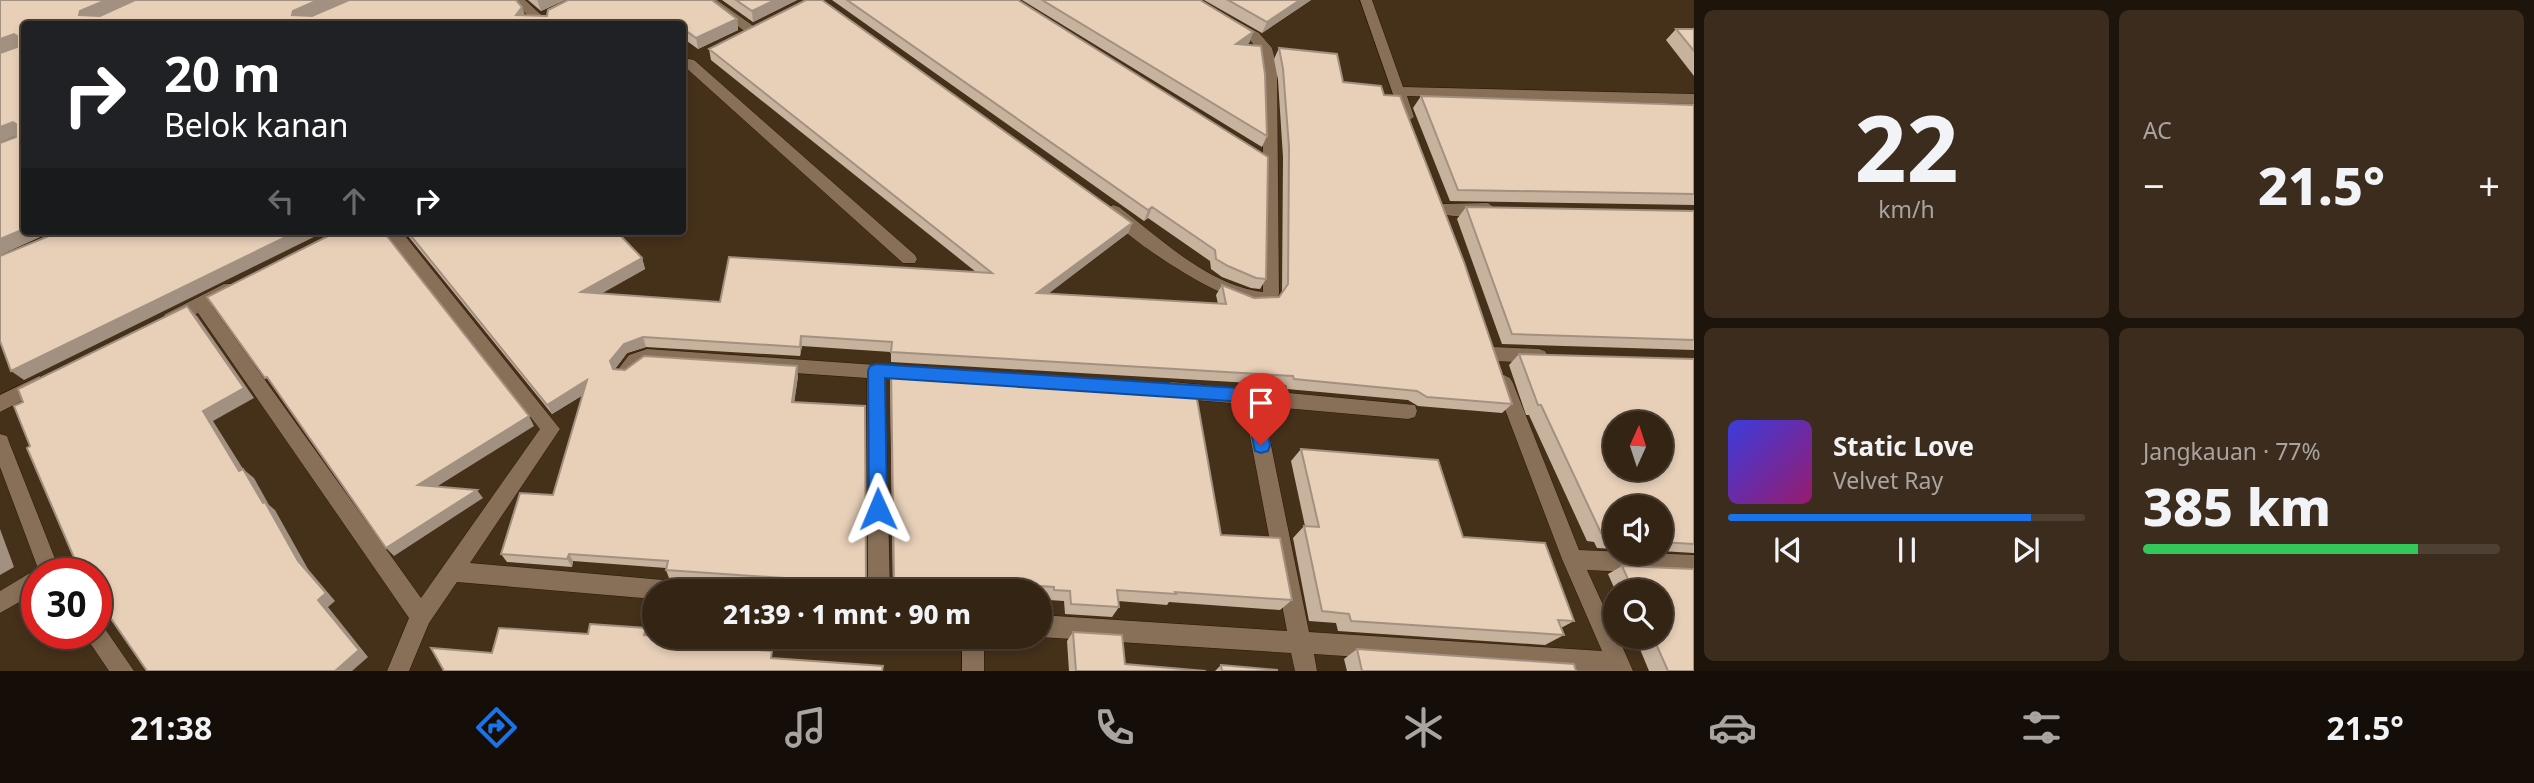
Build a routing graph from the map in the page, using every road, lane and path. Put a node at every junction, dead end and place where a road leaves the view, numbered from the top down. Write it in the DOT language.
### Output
graph roads {
  1 [pos="517,0"];
  2 [pos="709,0"];
  3 [pos="1190,0"];
  4 [pos="1366,0"];
  5 [pos="540,21"];
  6 [pos="752,30"];
  7 [pos="690,62"];
  8 [pos="1397,91"];
  9 [pos="1694,99"];
  10 [pos="1415,139"];
  11 [pos="1102,203"];
  12 [pos="1443,210"];
  13 [pos="1506,210"];
  14 [pos="395,235"];
  15 [pos="909,259"];
  16 [pos="249,280"];
  17 [pos="201,304"];
  18 [pos="154,327"];
  19 [pos="1563,357"];
  20 [pos="876,371"];
  21 [pos="625,372"];
  22 [pos="59,374"];
  23 [pos="932,374"];
  24 [pos="1154,389"];
  25 [pos="1252,396"];
  26 [pos="0,404"];
  27 [pos="1408,411"];
  28 [pos="0,442"];
  29 [pos="40,558"];
  30 [pos="1572,559"];
  31 [pos="1694,565"];
  32 [pos="454,572"];
  33 [pos="879,579"];
  34 [pos="642,588"];
  35 [pos="21,590"];
  36 [pos="0,603"];
  37 [pos="421,616"];
  38 [pos="1052,627"];
  39 [pos="1301,645"];
  40 [pos="106,649"];
  41 [pos="973,649"];
  42 [pos="1621,667"];
  43 [pos="123,671"];
  44 [pos="398,671"];
  45 [pos="973,671"];
  46 [pos="1306,671"];
  1 -- 5 [label="street"];
  2 -- 6 [label="street"];
  3 -- 11 [label="street"];
  4 -- 8 [label="street"];
  7 -- 15 [label="street"];
  8 -- 9 [label="street"];
  8 -- 10 [label="street"];
  12 -- 13 [label="street"];
  14 -- 32 [label="street"];
  16 -- 17 [label="street"];
  17 -- 18 [label="street"];
  17 -- 37 [label="street"];
  19 -- 30 [label="street"];
  20 -- 21 [label="street"];
  20 -- 23 [label="street"];
  20 -- 33 [label="street"];
  22 -- 26 [label="street"];
  24 -- 25 [label="street"];
  25 -- 27 [label="street"];
  25 -- 39 [label="street"];
  28 -- 29 [label="street"];
  30 -- 31 [label="street"];
  30 -- 42 [label="street"];
  32 -- 34 [label="street"];
  32 -- 37 [label="street"];
  35 -- 36 [label="street"];
  37 -- 44 [label="street"];
  38 -- 39 [label="street"];
  39 -- 42 [label="street"];
  39 -- 46 [label="street"];
  40 -- 43 [label="street"];
  41 -- 45 [label="street"];
}
